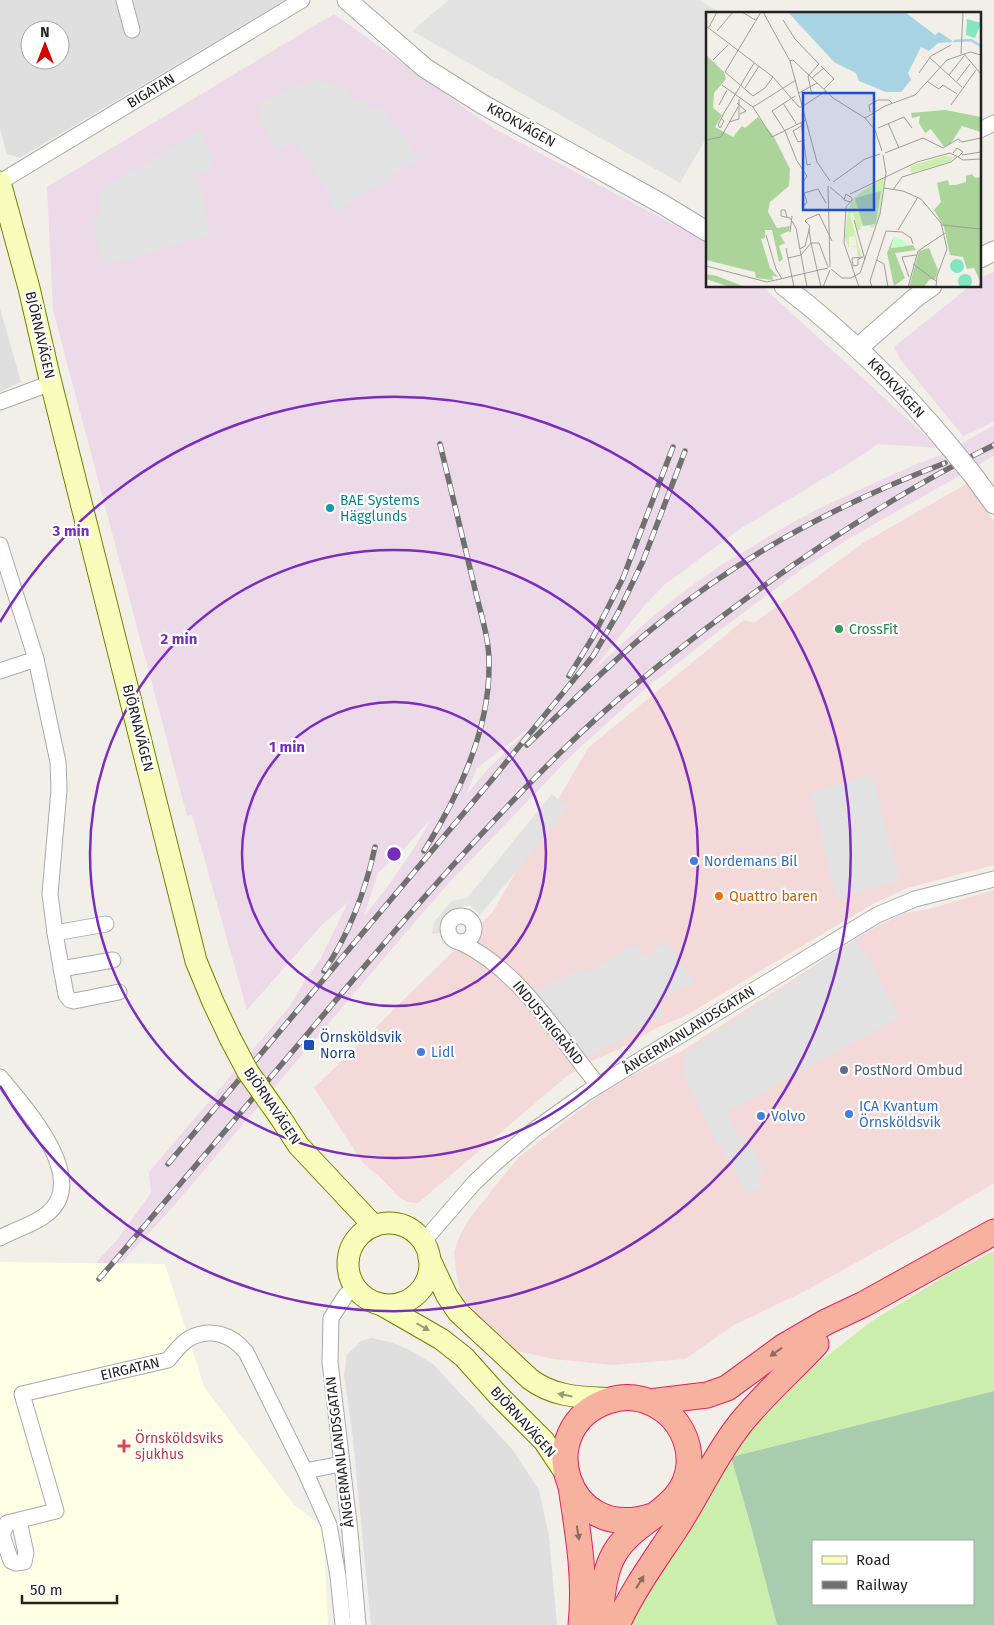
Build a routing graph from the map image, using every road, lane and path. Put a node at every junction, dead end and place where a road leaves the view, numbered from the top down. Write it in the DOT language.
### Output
graph roads {
  1 [pos="124,0"];
  2 [pos="302,0"];
  3 [pos="346,0"];
  4 [pos="132,30"];
  5 [pos="994,123"];
  6 [pos="982,129"];
  7 [pos="1,188"];
  8 [pos="706,231"];
  9 [pos="994,251"];
  10 [pos="982,257"];
  11 [pos="786,288"];
  12 [pos="929,288"];
  13 [pos="858,348"];
  14 [pos="51,384"];
  15 [pos="0,402"];
  16 [pos="994,504"];
  17 [pos="0,545"];
  18 [pos="36,659"];
  19 [pos="0,671"];
  20 [pos="994,880"];
  21 [pos="106,924"];
  22 [pos="55,933"];
  23 [pos="467,942"];
  24 [pos="113,960"];
  25 [pos="61,969"];
  26 [pos="118,992"];
  27 [pos="0,1077"];
  28 [pos="598,1085"];
  29 [pos="374,1226"];
  30 [pos="994,1232"];
  31 [pos="0,1238"];
  32 [pos="426,1249"];
  33 [pos="355,1287"];
  34 [pos="380,1304"];
  35 [pos="864,1304"];
  36 [pos="816,1344"];
  37 [pos="613,1399"];
  38 [pos="649,1402"];
  39 [pos="341,1464"];
  40 [pos="688,1470"];
  41 [pos="306,1471"];
  42 [pos="568,1479"];
  43 [pos="652,1516"];
  44 [pos="19,1521"];
  45 [pos="343,1625"];
  46 [pos="358,1625"];
  47 [pos="581,1625"];
  48 [pos="599,1625"];
  49 [pos="618,1625"];
  1 -- 4 [label="street"];
  2 -- 7 [label="street, BIGATAN"];
  3 -- 8 [label="street, KROKVÄGEN"];
  5 -- 6 [label="street"];
  7 -- 14 [label="main road, BJÖRNAVÄGEN"];
  9 -- 10 [label="street"];
  11 -- 13 [label="street, KROKVÄGEN"];
  12 -- 13 [label="street"];
  13 -- 16 [label="street, KROKVÄGEN, bridge"];
  14 -- 15 [label="street"];
  14 -- 29 [label="main road, BJÖRNAVÄGEN, bridge"];
  17 -- 18 [label="street"];
  18 -- 19 [label="street"];
  18 -- 22 [label="street"];
  20 -- 28 [label="street, ÅNGERMANLANDSGATAN"];
  21 -- 22 [label="street"];
  22 -- 25 [label="street"];
  23 -- 28 [label="street, INDUSTRIGRÄND"];
  24 -- 25 [label="street"];
  25 -- 26 [label="street"];
  27 -- 31 [label="street"];
  28 -- 32 [label="street, ÅNGERMANLANDSGATAN"];
  29 -- 32 [label="main road"];
  29 -- 33 [label="main road"];
  30 -- 35 [label="highway"];
  32 -- 34 [label="main road"];
  37 -- 32 [label="main road, one-way"];
  33 -- 34 [label="main road"];
  33 -- 39 [label="street, ÅNGERMANLANDSGATAN"];
  34 -- 42 [label="main road, BJÖRNAVÄGEN, one-way"];
  35 -- 36 [label="highway"];
  35 -- 38 [label="highway, one-way"];
  36 -- 40 [label="highway"];
  49 -- 36 [label="highway, one-way"];
  37 -- 38 [label="highway"];
  37 -- 42 [label="highway"];
  38 -- 40 [label="highway"];
  39 -- 41 [label="street"];
  39 -- 46 [label="street, ÅNGERMANLANDSGATAN"];
  40 -- 43 [label="highway"];
  41 -- 44 [label="street, EIRGATAN"];
  41 -- 45 [label="street"];
  42 -- 43 [label="highway"];
  42 -- 47 [label="highway, one-way"];
  43 -- 48 [label="highway"];
}
